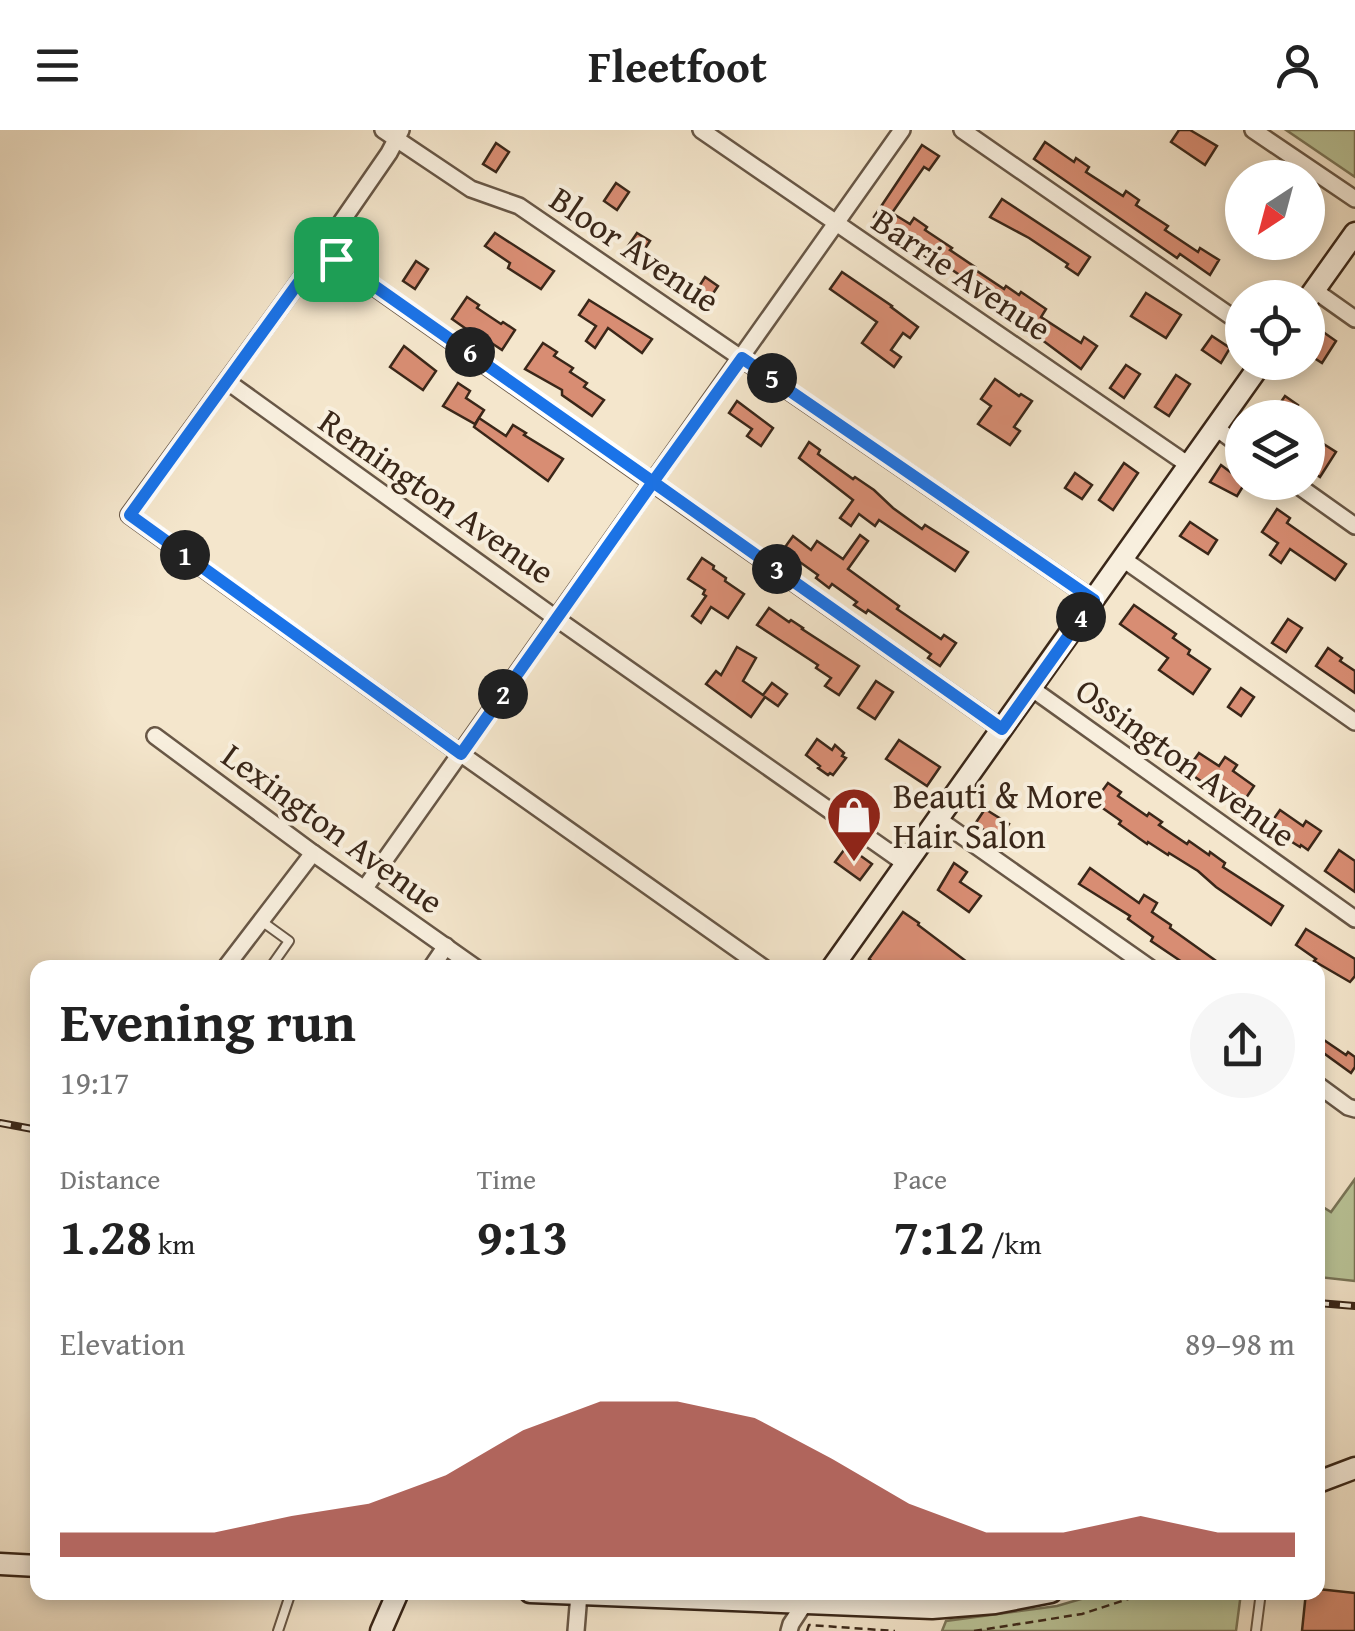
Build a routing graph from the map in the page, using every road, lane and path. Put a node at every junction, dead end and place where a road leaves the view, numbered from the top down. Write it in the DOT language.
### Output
graph roads {
  1 [pos="701,130"];
  2 [pos="902,130"];
  3 [pos="962,130"];
  4 [pos="1254,130"];
  5 [pos="394,133"];
  6 [pos="1355,199"];
  7 [pos="836,225"];
  8 [pos="1355,233"];
  9 [pos="322,250"];
  10 [pos="1321,280"];
  11 [pos="1325,302"];
  12 [pos="1225,312"];
  13 [pos="1355,319"];
  14 [pos="742,358"];
  15 [pos="1249,380"];
  16 [pos="228,382"];
  17 [pos="1216,428"];
  18 [pos="1225,434"];
  19 [pos="1190,466"];
  20 [pos="653,482"];
  21 [pos="1318,500"];
  22 [pos="1355,526"];
  23 [pos="1123,559"];
  24 [pos="1094,600"];
  25 [pos="556,618"];
  26 [pos="1031,688"];
  27 [pos="1355,722"];
  28 [pos="1002,729"];
  29 [pos="154,736"];
  30 [pos="461,754"];
  31 [pos="938,818"];
  32 [pos="313,853"];
  33 [pos="906,864"];
  34 [pos="364,888"];
  35 [pos="1355,919"];
  36 [pos="260,920"];
  37 [pos="446,946"];
  38 [pos="231,960"];
  39 [pos="276,960"];
  40 [pos="436,960"];
  41 [pos="465,960"];
  42 [pos="753,960"];
  43 [pos="838,960"];
  44 [pos="1139,960"];
  45 [pos="1325,1091"];
  46 [pos="1355,1109"];
  47 [pos="1355,1468"];
  48 [pos="1325,1479"];
  49 [pos="0,1564"];
  50 [pos="30,1566"];
  51 [pos="288,1600"];
  52 [pos="394,1600"];
  53 [pos="579,1600"];
  54 [pos="807,1600"];
  55 [pos="833,1600"];
  56 [pos="1011,1600"];
  57 [pos="1125,1600"];
  58 [pos="1260,1600"];
  59 [pos="278,1631"];
  60 [pos="380,1631"];
  61 [pos="576,1631"];
  62 [pos="789,1631"];
  63 [pos="807,1631"];
  64 [pos="894,1631"];
  65 [pos="974,1631"];
  66 [pos="1256,1631"];
  1 -- 7 [label="street, Barrie Avenue"];
  2 -- 7 [label="street"];
  3 -- 12 [label="street"];
  4 -- 6 [label="street"];
  5 -- 9 [label="street"];
  5 -- 14 [label="street, Bloor Avenue"];
  7 -- 14 [label="street"];
  7 -- 19 [label="street, Barrie Avenue"];
  8 -- 10 [label="street"];
  9 -- 16 [label="street"];
  9 -- 20 [label="street"];
  11 -- 13 [label="street"];
  14 -- 20 [label="street"];
  14 -- 24 [label="street, Bloor Avenue"];
  15 -- 17 [label="street"];
  16 -- 25 [label="street, Remington Avenue"];
  16 -- 30 [label="street"];
  17 -- 18 [label="street"];
  17 -- 19 [label="street"];
  19 -- 23 [label="street"];
  20 -- 25 [label="street"];
  20 -- 28 [label="street"];
  21 -- 22 [label="street"];
  23 -- 24 [label="street"];
  23 -- 27 [label="street"];
  24 -- 26 [label="street"];
  25 -- 30 [label="street"];
  25 -- 33 [label="street, Remington Avenue"];
  26 -- 28 [label="street"];
  26 -- 35 [label="street, Ossington Avenue"];
  28 -- 31 [label="street"];
  29 -- 32 [label="street, Lexington Avenue"];
  30 -- 34 [label="street"];
  30 -- 42 [label="street"];
  31 -- 33 [label="street"];
  31 -- 44 [label="street"];
  32 -- 34 [label="street, Lexington Avenue"];
  32 -- 36 [label="street"];
  33 -- 43 [label="street"];
  34 -- 37 [label="street, Lexington Avenue"];
  36 -- 38 [label="street"];
  36 -- 39 [label="lane"];
  37 -- 40 [label="street"];
  37 -- 41 [label="street, Lexington Avenue"];
  45 -- 46 [label="street"];
  47 -- 48 [label="street"];
  49 -- 50 [label="street"];
  51 -- 59 [label="lane"];
  52 -- 60 [label="street"];
  53 -- 61 [label="street"];
  54 -- 62 [label="street"];
  55 -- 56 [label="street"];
  57 -- 65 [label="path"];
  58 -- 66 [label="lane"];
  63 -- 64 [label="path"];
}
